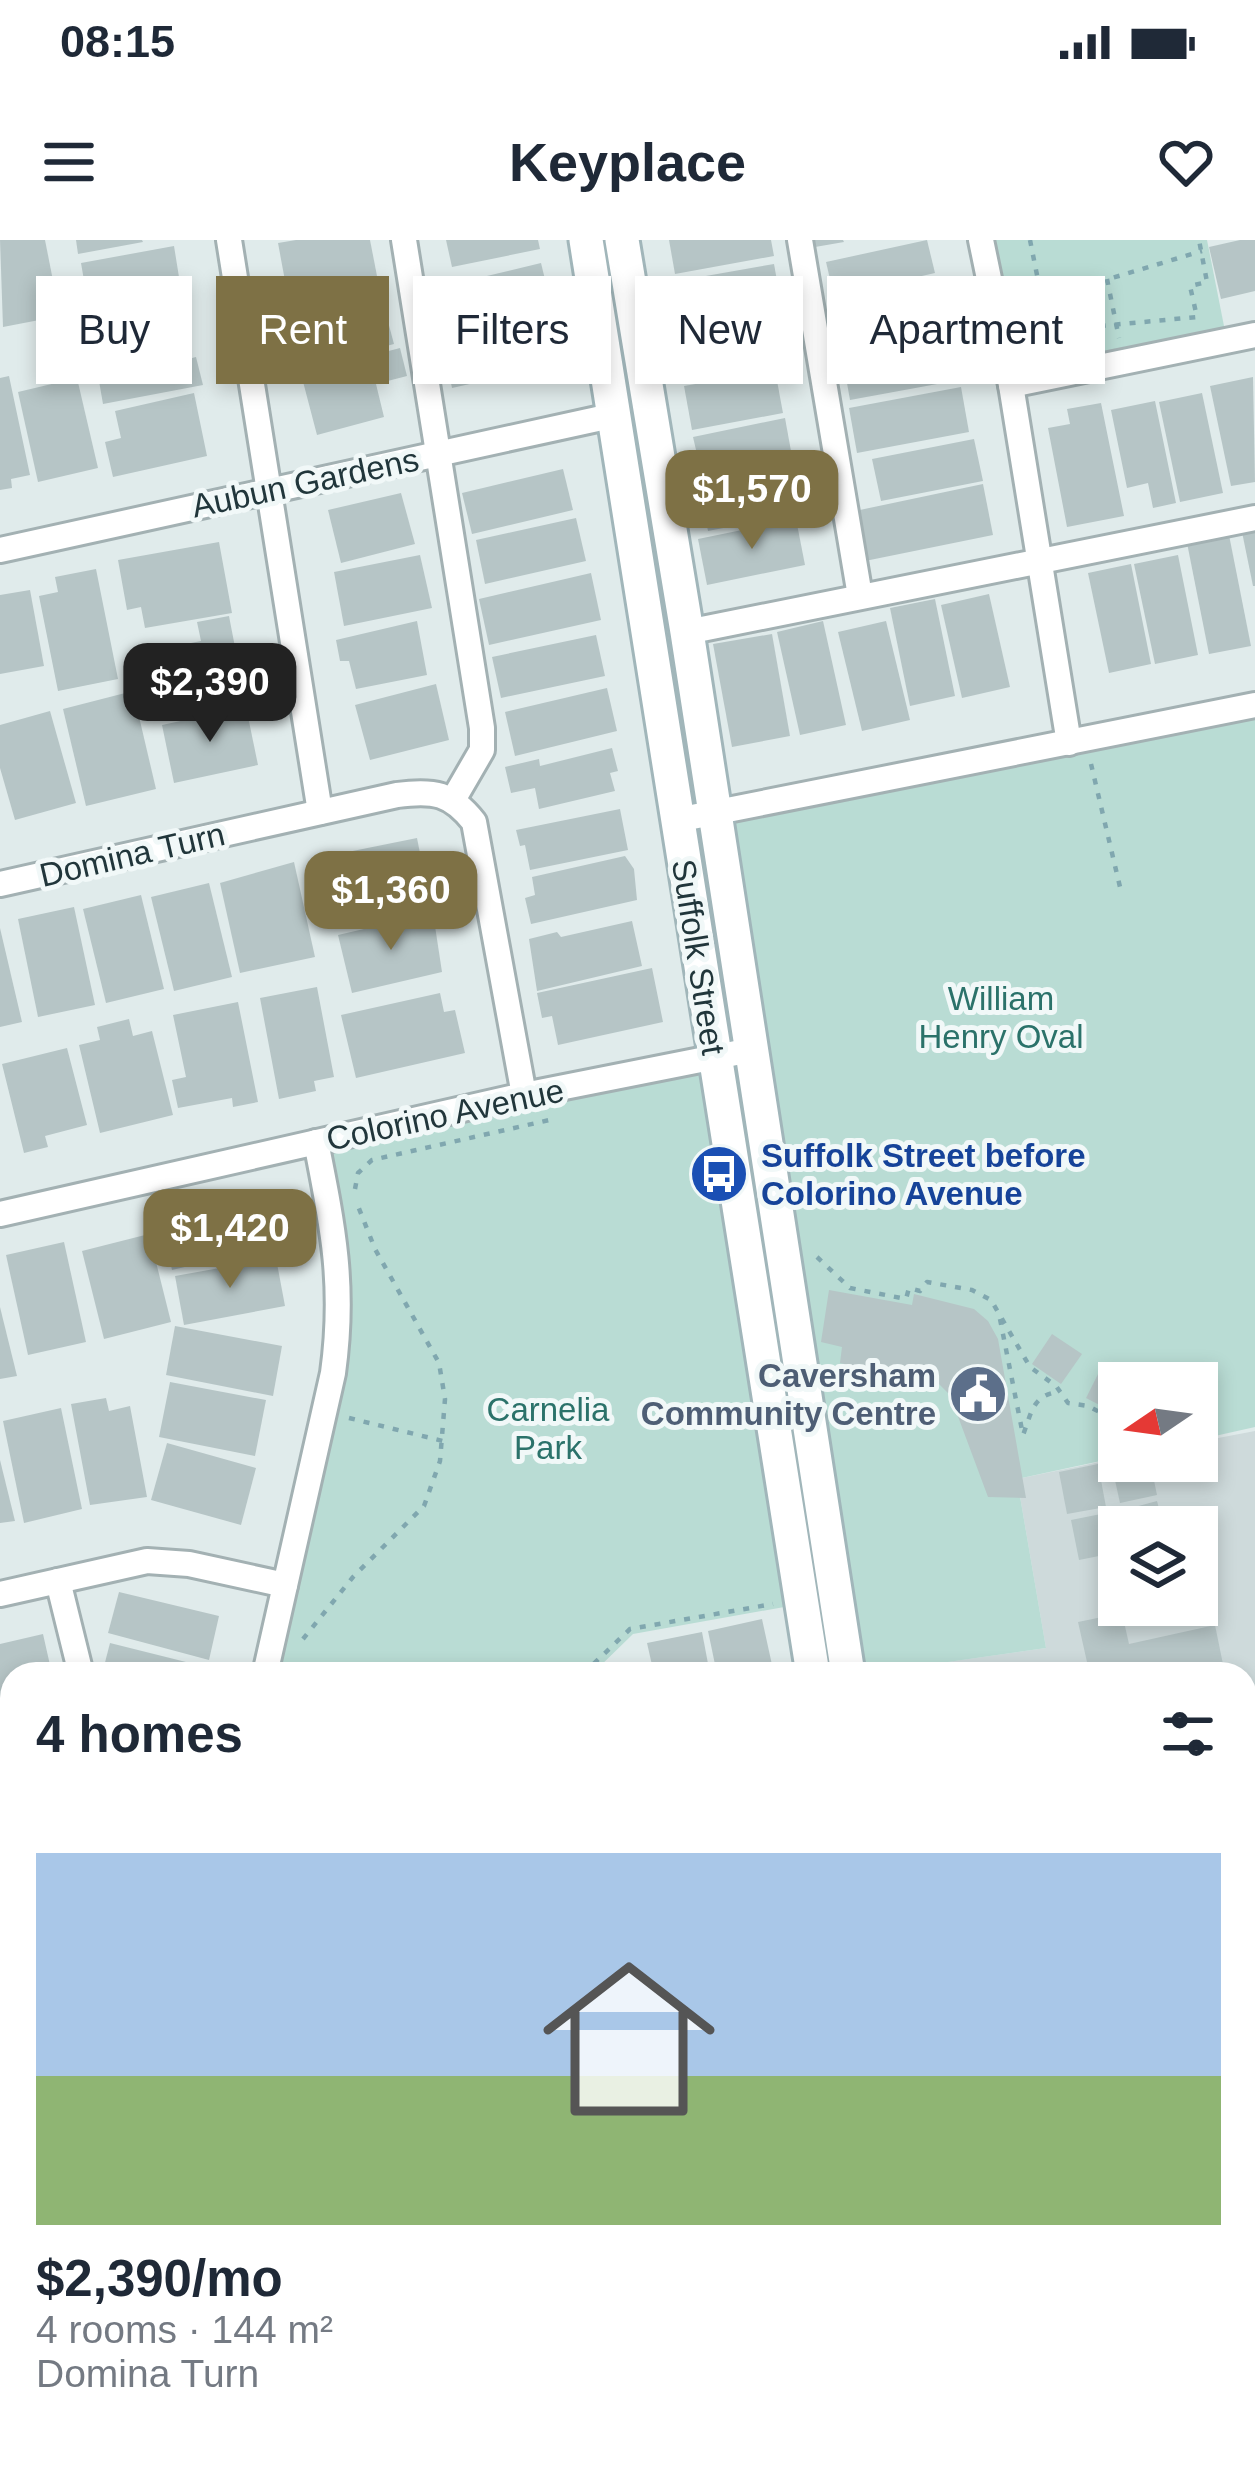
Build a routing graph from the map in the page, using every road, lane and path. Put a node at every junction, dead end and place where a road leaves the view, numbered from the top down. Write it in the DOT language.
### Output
graph roads {
  1 [pos="229,240"];
  2 [pos="404,240"];
  3 [pos="586,240"];
  4 [pos="622,240"];
  5 [pos="800,240"];
  6 [pos="981,240"];
  7 [pos="1030,240"];
  8 [pos="1199,240"];
  9 [pos="1202,251"];
  10 [pos="1037,276"];
  11 [pos="1107,279"];
  12 [pos="1117,326"];
  13 [pos="1105,327"];
  14 [pos="1255,335"];
  15 [pos="1011,385"];
  16 [pos="611,416"];
  17 [pos="438,453"];
  18 [pos="268,490"];
  19 [pos="1255,518"];
  20 [pos="0,550"];
  21 [pos="1039,562"];
  22 [pos="860,596"];
  23 [pos="687,632"];
  24 [pos="1255,705"];
  25 [pos="1069,743"];
  26 [pos="1090,759"];
  27 [pos="453,800"];
  28 [pos="320,812"];
  29 [pos="713,814"];
  30 [pos="677,820"];
  31 [pos="0,884"];
  32 [pos="1120,887"];
  33 [pos="751,1049"];
  34 [pos="715,1057"];
  35 [pos="524,1095"];
  36 [pos="561,1117"];
  37 [pos="316,1142"];
  38 [pos="0,1214"];
  39 [pos="810,1249"];
  40 [pos="998,1310"];
  41 [pos="1058,1392"];
  42 [pos="1098,1411"];
  43 [pos="345,1417"];
  44 [pos="442,1441"];
  45 [pos="58,1580"];
  46 [pos="285,1585"];
  47 [pos="0,1594"];
  48 [pos="779,1603"];
  49 [pos="299,1644"];
  50 [pos="78,1662"];
  51 [pos="268,1662"];
  52 [pos="596,1662"];
  53 [pos="810,1662"];
  54 [pos="846,1662"];
  1 -- 18 [label="street"];
  2 -- 17 [label="street"];
  3 -- 16 [label="street, Suffolk Street"];
  4 -- 23 [label="street, Suffolk Street"];
  5 -- 22 [label="street"];
  6 -- 15 [label="street"];
  7 -- 10 [label="path"];
  8 -- 9 [label="path"];
  9 -- 11 [label="path"];
  9 -- 12 [label="path"];
  11 -- 12 [label="path"];
  12 -- 13 [label="path"];
  14 -- 15 [label="street"];
  15 -- 21 [label="street"];
  16 -- 17 [label="street, Aubun Gardens"];
  16 -- 30 [label="street, Suffolk Street"];
  17 -- 18 [label="street, Aubun Gardens"];
  17 -- 27 [label="street"];
  18 -- 20 [label="street, Aubun Gardens"];
  18 -- 28 [label="street"];
  19 -- 21 [label="street"];
  21 -- 22 [label="street"];
  21 -- 25 [label="street"];
  22 -- 23 [label="street"];
  23 -- 29 [label="street, Suffolk Street"];
  24 -- 25 [label="street"];
  25 -- 29 [label="street"];
  26 -- 32 [label="path"];
  27 -- 28 [label="street, Domina Turn"];
  27 -- 35 [label="street"];
  28 -- 31 [label="street, Domina Turn"];
  29 -- 30 [label="street"];
  29 -- 33 [label="street, Suffolk Street"];
  30 -- 34 [label="street, Suffolk Street"];
  33 -- 34 [label="street, Colorino Avenue"];
  33 -- 54 [label="street, Suffolk Street"];
  34 -- 35 [label="street, Colorino Avenue"];
  34 -- 53 [label="street, Suffolk Street"];
  35 -- 37 [label="street, Colorino Avenue"];
  36 -- 44 [label="path"];
  37 -- 38 [label="street, Colorino Avenue"];
  37 -- 46 [label="street"];
  39 -- 40 [label="path"];
  40 -- 41 [label="path"];
  40 -- 41 [label="path"];
  41 -- 42 [label="path"];
  43 -- 44 [label="path"];
  44 -- 49 [label="path"];
  45 -- 46 [label="street"];
  45 -- 47 [label="street"];
  45 -- 50 [label="street"];
  46 -- 51 [label="street"];
  48 -- 52 [label="path"];
}
